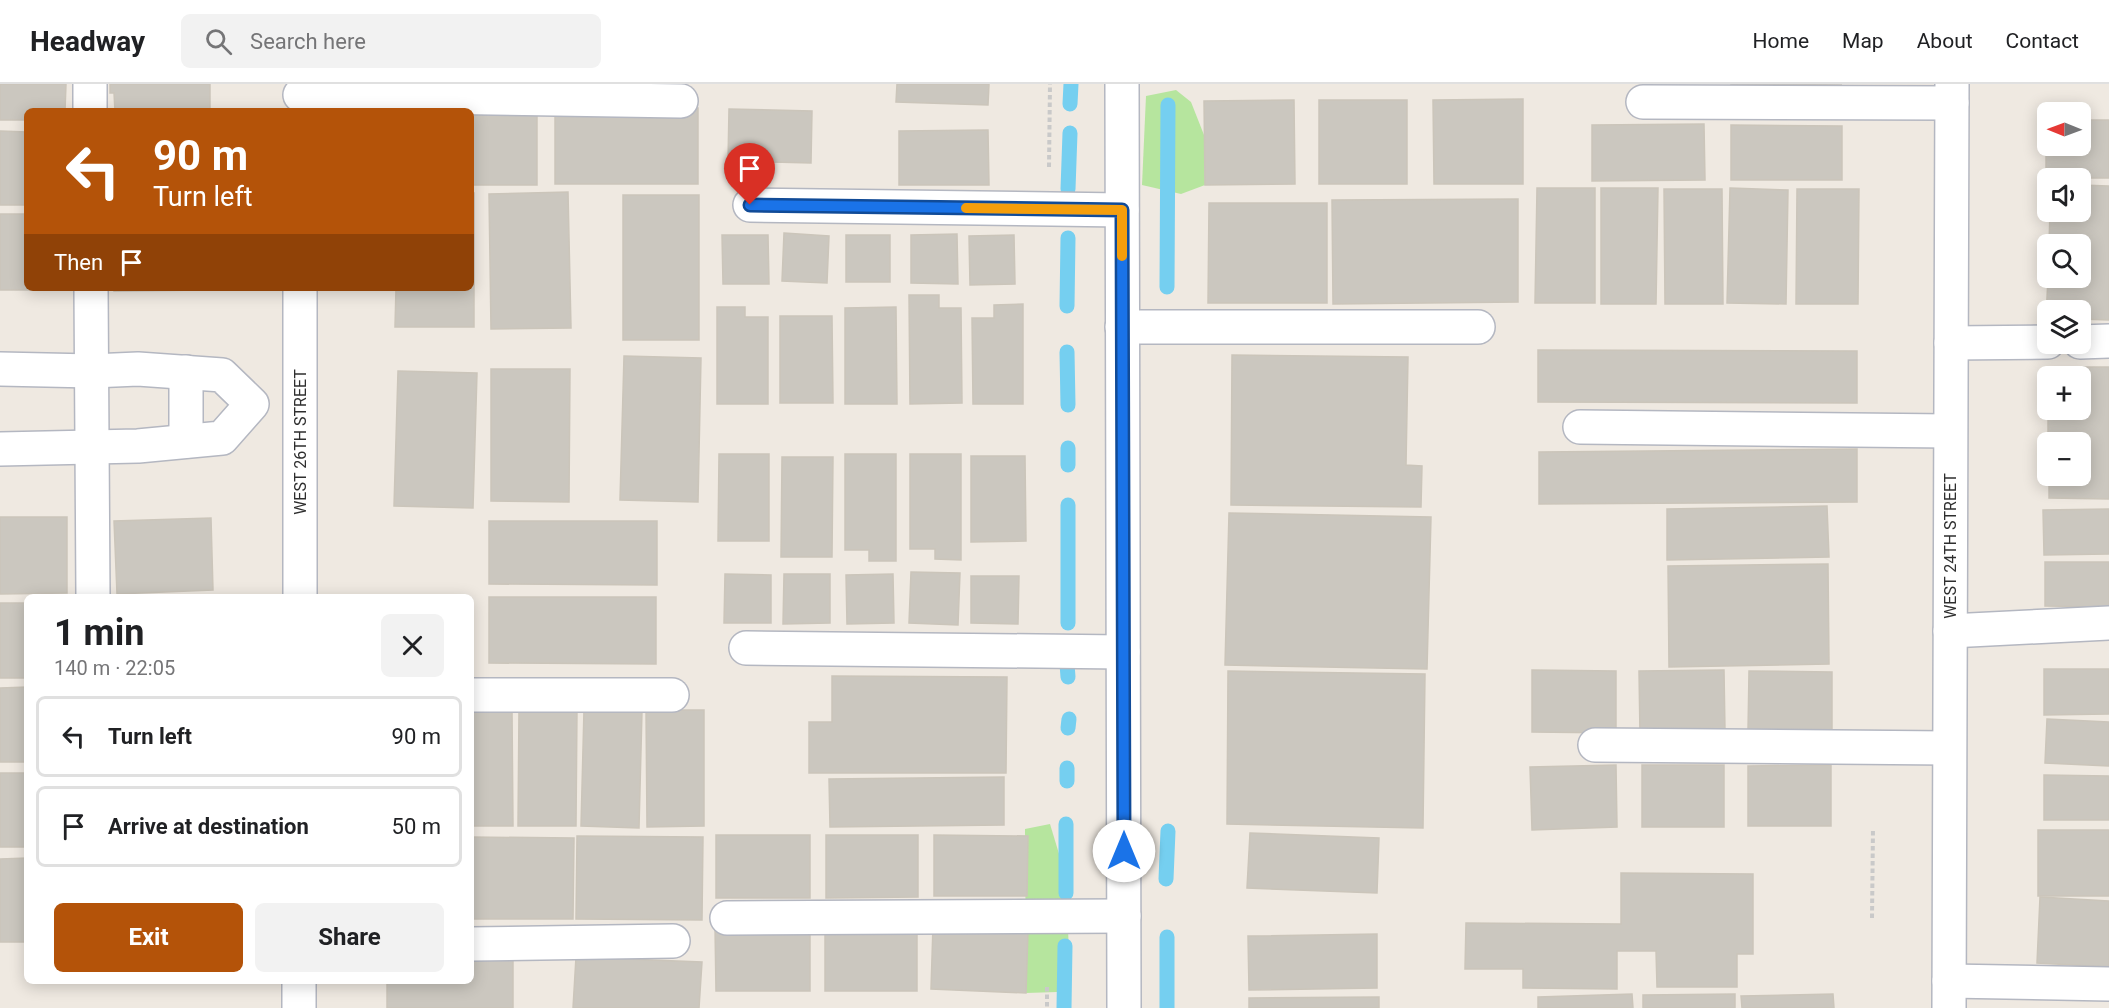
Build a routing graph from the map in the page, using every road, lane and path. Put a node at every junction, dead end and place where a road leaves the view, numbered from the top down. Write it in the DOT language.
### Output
graph roads {
  1 [pos="90,84"];
  2 [pos="1050,84"];
  3 [pos="1122,84"];
  4 [pos="1952,94"];
  5 [pos="300,97"];
  6 [pos="681,101"];
  7 [pos="1643,102"];
  8 [pos="90,108"];
  9 [pos="750,205"];
  10 [pos="1049,209"];
  11 [pos="1122,210"];
  12 [pos="91,291"];
  13 [pos="300,291"];
  14 [pos="1122,327"];
  15 [pos="1478,327"];
  16 [pos="2109,341"];
  17 [pos="2037,342"];
  18 [pos="2091,342"];
  19 [pos="1951,343"];
  20 [pos="0,369"];
  21 [pos="92,371"];
  22 [pos="186,372"];
  23 [pos="252,404"];
  24 [pos="300,405"];
  25 [pos="1580,427"];
  26 [pos="1950,431"];
  27 [pos="186,441"];
  28 [pos="92,447"];
  29 [pos="0,449"];
  30 [pos="93,594"];
  31 [pos="300,594"];
  32 [pos="2109,623"];
  33 [pos="1950,631"];
  34 [pos="746,648"];
  35 [pos="1123,652"];
  36 [pos="474,695"];
  37 [pos="672,695"];
  38 [pos="1595,745"];
  39 [pos="1949,748"];
  40 [pos="1873,828"];
  41 [pos="1124,916"];
  42 [pos="728,918"];
  43 [pos="1872,918"];
  44 [pos="673,941"];
  45 [pos="474,944"];
  46 [pos="299,984"];
  47 [pos="2109,984"];
  48 [pos="1047,987"];
  49 [pos="1949,994"];
  50 [pos="299,1008"];
  51 [pos="1047,1008"];
  52 [pos="1124,1008"];
  1 -- 8 [label="street"];
  2 -- 10 [label="path"];
  3 -- 11 [label="street"];
  4 -- 7 [label="street"];
  4 -- 19 [label="street, WEST 24TH STREET"];
  5 -- 6 [label="street"];
  9 -- 10 [label="street"];
  10 -- 11 [label="street"];
  11 -- 14 [label="street"];
  12 -- 21 [label="street"];
  13 -- 24 [label="street, WEST 26TH STREET"];
  14 -- 15 [label="street"];
  14 -- 35 [label="street"];
  16 -- 18 [label="street"];
  17 -- 19 [label="street"];
  19 -- 26 [label="street, WEST 24TH STREET"];
  20 -- 21 [label="street"];
  21 -- 22 [label="street"];
  21 -- 28 [label="street"];
  22 -- 23 [label="street"];
  22 -- 27 [label="street"];
  23 -- 24 [label="street"];
  23 -- 27 [label="street"];
  24 -- 31 [label="street, WEST 26TH STREET"];
  25 -- 26 [label="street"];
  26 -- 33 [label="street, WEST 24TH STREET"];
  27 -- 28 [label="street"];
  28 -- 29 [label="street"];
  28 -- 30 [label="street"];
  32 -- 33 [label="street"];
  33 -- 39 [label="street, WEST 24TH STREET"];
  34 -- 35 [label="street"];
  35 -- 41 [label="street"];
  36 -- 37 [label="street"];
  38 -- 39 [label="street"];
  39 -- 49 [label="street, WEST 24TH STREET"];
  40 -- 43 [label="path"];
  41 -- 42 [label="street"];
  41 -- 52 [label="street"];
  44 -- 45 [label="street"];
  46 -- 50 [label="street"];
  47 -- 49 [label="street"];
  48 -- 51 [label="path"];
}
